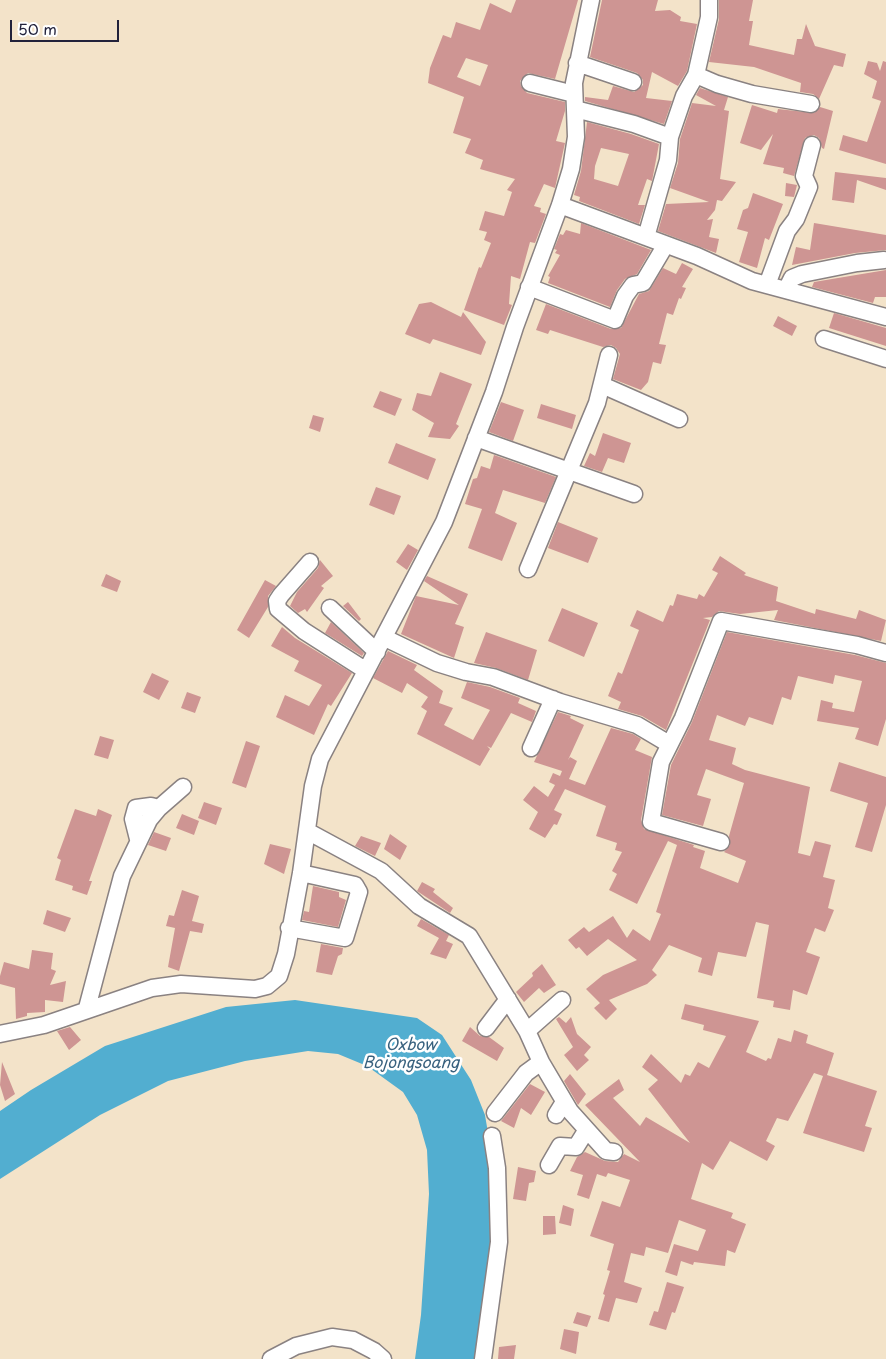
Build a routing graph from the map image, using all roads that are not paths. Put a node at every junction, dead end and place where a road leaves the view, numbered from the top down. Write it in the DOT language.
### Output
graph roads {
  1 [pos="591,0"];
  2 [pos="709,0"];
  3 [pos="577,63"];
  4 [pos="696,75"];
  5 [pos="633,82"];
  6 [pos="530,83"];
  7 [pos="574,102"];
  8 [pos="811,104"];
  9 [pos="670,137"];
  10 [pos="812,145"];
  11 [pos="560,205"];
  12 [pos="646,237"];
  13 [pos="665,246"];
  14 [pos="884,260"];
  15 [pos="767,285"];
  16 [pos="530,287"];
  17 [pos="786,290"];
  18 [pos="886,317"];
  19 [pos="824,339"];
  20 [pos="609,355"];
  21 [pos="886,359"];
  22 [pos="602,385"];
  23 [pos="679,419"];
  24 [pos="476,438"];
  25 [pos="568,470"];
  26 [pos="634,494"];
  27 [pos="310,562"];
  28 [pos="528,569"];
  29 [pos="330,608"];
  30 [pos="381,645"];
  31 [pos="886,653"];
  32 [pos="366,670"];
  33 [pos="553,698"];
  34 [pos="669,744"];
  35 [pos="531,748"];
  36 [pos="183,787"];
  37 [pos="307,831"];
  38 [pos="721,842"];
  39 [pos="301,873"];
  40 [pos="289,928"];
  41 [pos="508,999"];
  42 [pos="562,1000"];
  43 [pos="87,1008"];
  44 [pos="486,1028"];
  45 [pos="527,1031"];
  46 [pos="0,1034"];
  47 [pos="541,1062"];
  48 [pos="495,1113"];
  49 [pos="586,1131"];
  50 [pos="492,1136"];
  51 [pos="614,1152"];
  52 [pos="549,1165"];
  53 [pos="271,1359"];
  54 [pos="383,1359"];
  55 [pos="483,1359"];
  1 -- 3 [label="street"];
  2 -- 4 [label="street"];
  3 -- 5 [label="street"];
  3 -- 7 [label="street"];
  4 -- 8 [label="street"];
  4 -- 9 [label="street"];
  6 -- 7 [label="street"];
  7 -- 9 [label="street"];
  7 -- 11 [label="street"];
  9 -- 12 [label="street"];
  10 -- 15 [label="street"];
  11 -- 12 [label="street"];
  11 -- 16 [label="street"];
  12 -- 13 [label="street"];
  13 -- 15 [label="street"];
  13 -- 16 [label="street"];
  14 -- 17 [label="street"];
  15 -- 17 [label="street"];
  16 -- 24 [label="street"];
  17 -- 18 [label="street"];
  19 -- 21 [label="street"];
  20 -- 22 [label="street"];
  22 -- 23 [label="street"];
  22 -- 25 [label="street"];
  24 -- 25 [label="street"];
  24 -- 30 [label="street"];
  25 -- 26 [label="street"];
  25 -- 28 [label="street"];
  27 -- 32 [label="street"];
  29 -- 30 [label="street"];
  30 -- 32 [label="street"];
  30 -- 33 [label="street"];
  31 -- 34 [label="street"];
  32 -- 37 [label="street"];
  33 -- 34 [label="street"];
  33 -- 35 [label="street"];
  34 -- 38 [label="street"];
  36 -- 43 [label="street"];
  37 -- 39 [label="street"];
  37 -- 41 [label="street"];
  39 -- 40 [label="street"];
  39 -- 40 [label="street"];
  40 -- 43 [label="street"];
  41 -- 44 [label="street"];
  41 -- 45 [label="street"];
  42 -- 45 [label="street"];
  43 -- 46 [label="street"];
  45 -- 47 [label="street"];
  47 -- 48 [label="street"];
  47 -- 49 [label="street"];
  49 -- 51 [label="street"];
  49 -- 52 [label="street"];
  50 -- 55 [label="street"];
  53 -- 54 [label="street"];
}
